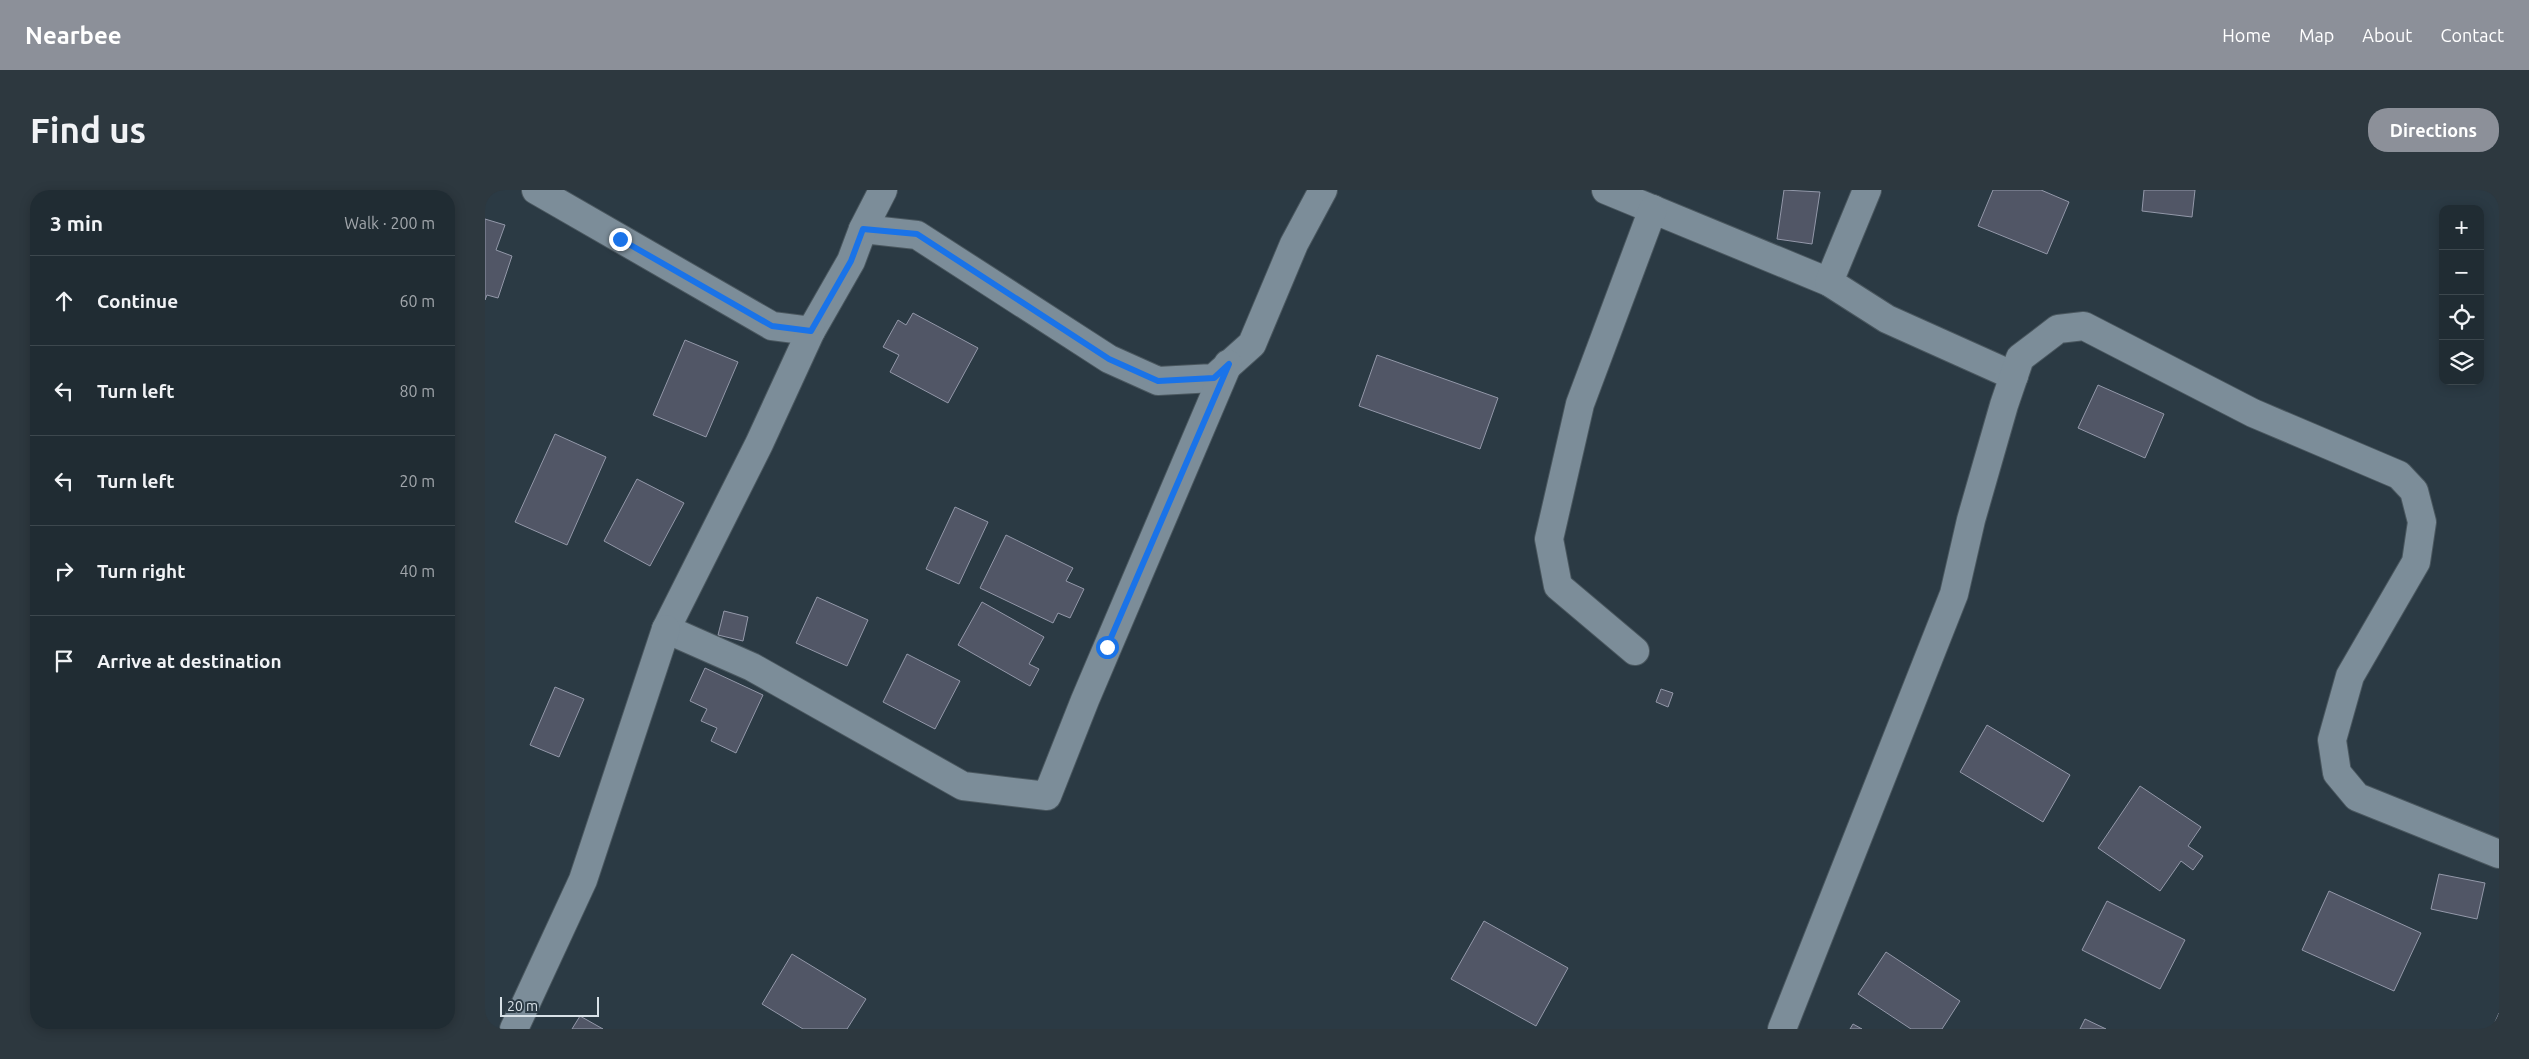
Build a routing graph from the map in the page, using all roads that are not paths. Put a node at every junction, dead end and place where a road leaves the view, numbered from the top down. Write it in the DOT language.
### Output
graph roads {
  1 [pos="536,190"];
  2 [pos="883,190"];
  3 [pos="1323,190"];
  4 [pos="1606,190"];
  5 [pos="1867,190"];
  6 [pos="1653,209"];
  7 [pos="863,229"];
  8 [pos="1829,282"];
  9 [pos="811,331"];
  10 [pos="1229,364"];
  11 [pos="2014,376"];
  12 [pos="666,629"];
  13 [pos="1635,650"];
  14 [pos="2499,854"];
  15 [pos="514,1029"];
  16 [pos="1783,1029"];
  1 -- 9 [label="street"];
  2 -- 7 [label="street"];
  3 -- 10 [label="street"];
  4 -- 6 [label="street"];
  5 -- 8 [label="street"];
  6 -- 8 [label="street"];
  6 -- 13 [label="street"];
  7 -- 9 [label="street"];
  7 -- 10 [label="street"];
  8 -- 11 [label="street"];
  9 -- 12 [label="street"];
  10 -- 12 [label="street"];
  11 -- 14 [label="street"];
  11 -- 16 [label="street"];
  12 -- 15 [label="street"];
}
